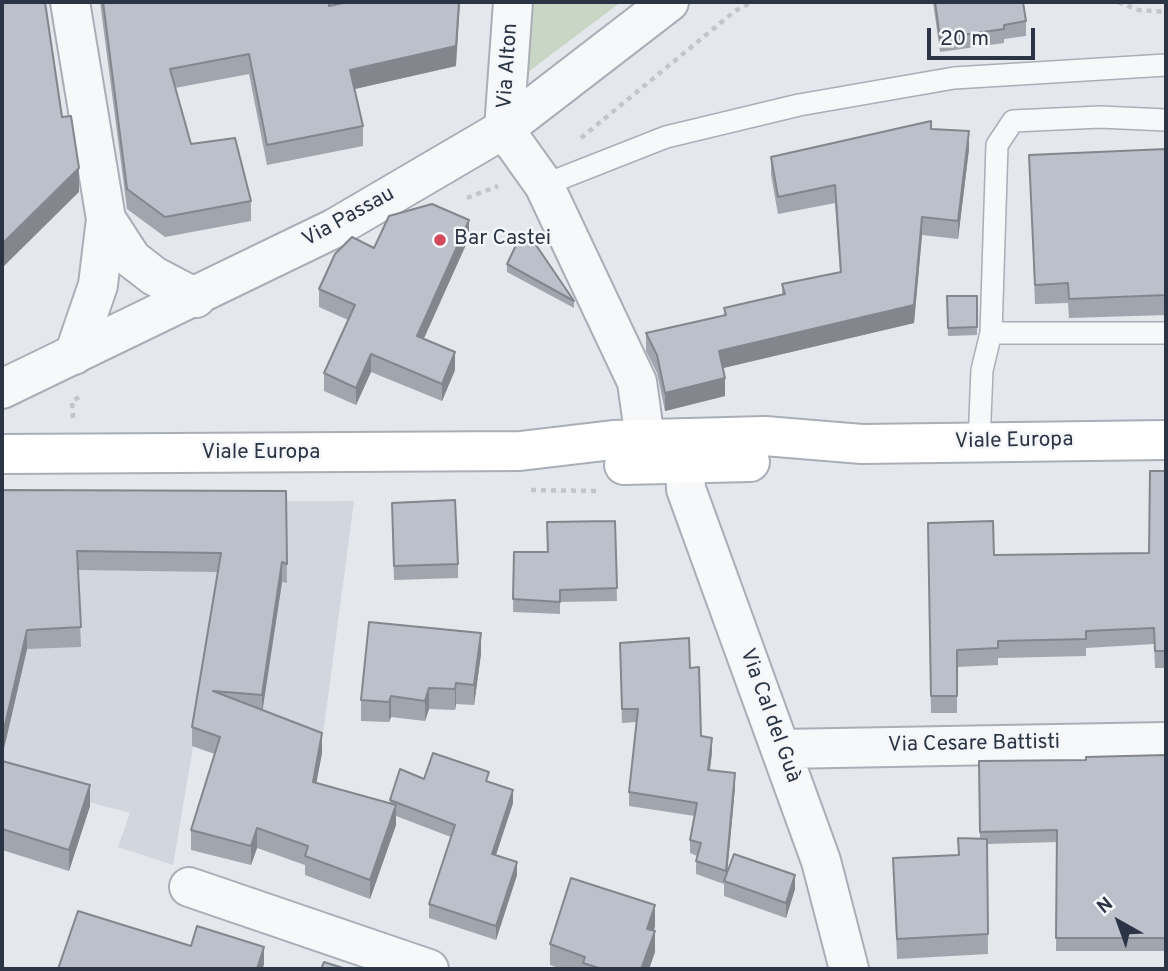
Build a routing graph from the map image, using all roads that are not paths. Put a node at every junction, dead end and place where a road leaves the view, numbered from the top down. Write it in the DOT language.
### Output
graph roads {
  1 [pos="70,2"];
  2 [pos="513,2"];
  3 [pos="669,2"];
  4 [pos="1166,65"];
  5 [pos="1166,120"];
  6 [pos="504,130"];
  7 [pos="544,185"];
  8 [pos="106,219"];
  9 [pos="196,298"];
  10 [pos="991,333"];
  11 [pos="1166,333"];
  12 [pos="74,355"];
  13 [pos="2,389"];
  14 [pos="645,439"];
  15 [pos="1166,440"];
  16 [pos="979,443"];
  17 [pos="862,444"];
  18 [pos="520,451"];
  19 [pos="2,454"];
  20 [pos="685,466"];
  21 [pos="1166,742"];
  22 [pos="781,749"];
  23 [pos="189,887"];
  24 [pos="429,969"];
  25 [pos="849,969"];
  1 -- 8 [label="street"];
  2 -- 6 [label="street, Via Alton"];
  3 -- 6 [label="street, Via Passau"];
  4 -- 7 [label="lane"];
  5 -- 10 [label="lane"];
  6 -- 7 [label="street"];
  6 -- 9 [label="street, Via Passau"];
  7 -- 14 [label="street"];
  8 -- 9 [label="street"];
  8 -- 12 [label="street"];
  9 -- 12 [label="street, Via Passau"];
  10 -- 11 [label="lane"];
  10 -- 16 [label="lane"];
  12 -- 13 [label="street, Via Passau"];
  14 -- 17 [label="main road, Viale Europa"];
  14 -- 18 [label="main road, Viale Europa"];
  15 -- 16 [label="main road, Viale Europa"];
  16 -- 17 [label="main road, Viale Europa"];
  17 -- 20 [label="main road, Viale Europa"];
  18 -- 19 [label="main road, Viale Europa"];
  18 -- 20 [label="main road, Viale Europa"];
  20 -- 22 [label="street, Via Cal del Guà"];
  21 -- 22 [label="street, Via Cesare Battisti"];
  22 -- 25 [label="street, Via Cal del Guà"];
  23 -- 24 [label="street"];
}
